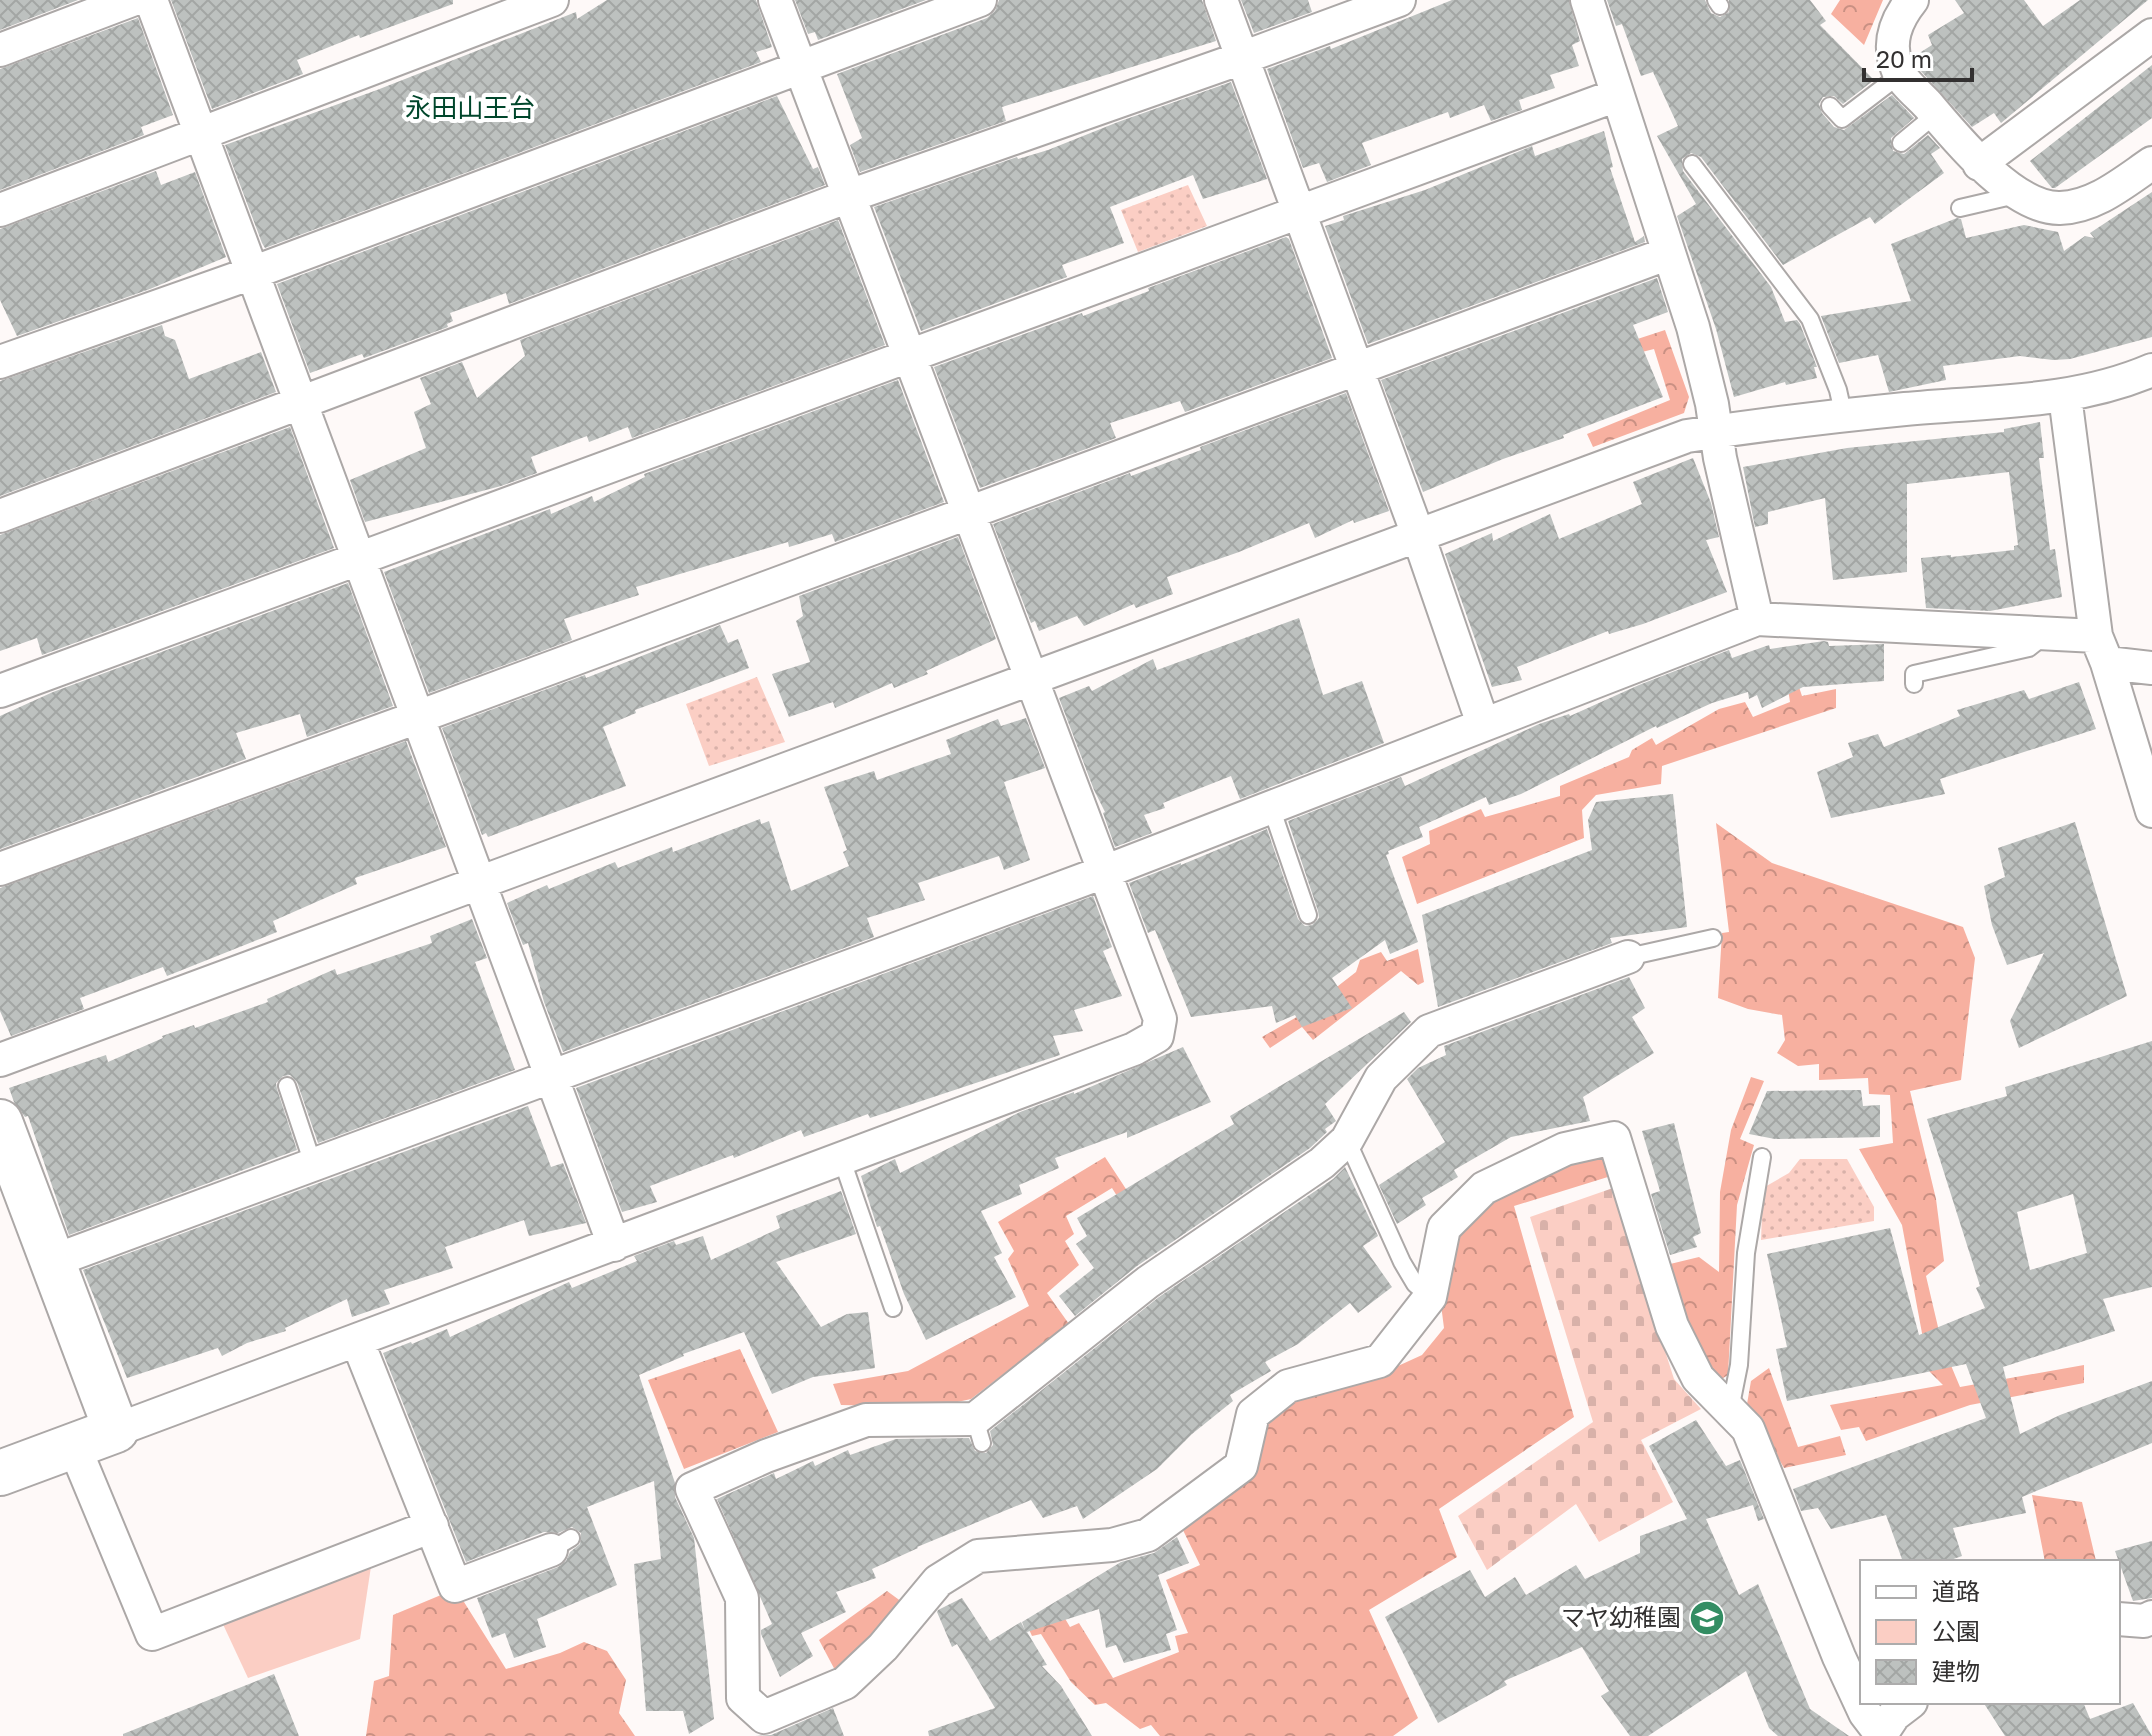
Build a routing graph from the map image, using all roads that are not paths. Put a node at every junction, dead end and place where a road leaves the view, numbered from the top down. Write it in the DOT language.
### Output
graph roads {
  1 [pos="132,0"];
  2 [pos="151,0"];
  3 [pos="552,0"];
  4 [pos="775,0"];
  5 [pos="980,0"];
  6 [pos="1221,0"];
  7 [pos="1399,0"];
  8 [pos="1587,0"];
  9 [pos="1912,0"];
  10 [pos="2152,35"];
  11 [pos="0,50"];
  12 [pos="1242,58"];
  13 [pos="800,67"];
  14 [pos="1901,74"];
  15 [pos="1617,95"];
  16 [pos="1830,106"];
  17 [pos="1936,114"];
  18 [pos="200,134"];
  19 [pos="1901,143"];
  20 [pos="2152,163"];
  21 [pos="1692,164"];
  22 [pos="1979,164"];
  23 [pos="2021,194"];
  24 [pos="849,196"];
  25 [pos="1960,208"];
  26 [pos="0,210"];
  27 [pos="1299,212"];
  28 [pos="1669,253"];
  29 [pos="252,273"];
  30 [pos="909,355"];
  31 [pos="0,362"];
  32 [pos="1357,369"];
  33 [pos="2152,370"];
  34 [pos="2065,396"];
  35 [pos="301,403"];
  36 [pos="1844,417"];
  37 [pos="1717,431"];
  38 [pos="968,512"];
  39 [pos="0,516"];
  40 [pos="1418,535"];
  41 [pos="359,559"];
  42 [pos="1757,619"];
  43 [pos="2048,634"];
  44 [pos="2102,650"];
  45 [pos="2152,668"];
  46 [pos="1031,678"];
  47 [pos="1914,684"];
  48 [pos="0,691"];
  49 [pos="418,717"];
  50 [pos="1483,724"];
  51 [pos="1271,807"];
  52 [pos="2152,811"];
  53 [pos="0,869"];
  54 [pos="1104,872"];
  55 [pos="479,881"];
  56 [pos="1308,915"];
  57 [pos="1713,938"];
  58 [pos="1628,957"];
  59 [pos="0,1060"];
  60 [pos="551,1075"];
  61 [pos="287,1086"];
  62 [pos="0,1122"];
  63 [pos="1347,1140"];
  64 [pos="1762,1157"];
  65 [pos="842,1160"];
  66 [pos="313,1164"];
  67 [pos="614,1245"];
  68 [pos="53,1261"];
  69 [pos="1430,1297"];
  70 [pos="893,1308"];
  71 [pos="357,1340"];
  72 [pos="1730,1410"];
  73 [pos="116,1430"];
  74 [pos="74,1446"];
  75 [pos="0,1473"];
  76 [pos="432,1526"];
  77 [pos="561,1544"];
  78 [pos="2152,1617"];
  79 [pos="2120,1619"];
  80 [pos="1860,1702"];
  81 [pos="1861,1704"];
  82 [pos="1908,1704"];
  83 [pos="1881,1735"];
  1 -- 11 [label="street"];
  2 -- 18 [label="street"];
  3 -- 18 [label="street"];
  4 -- 13 [label="street"];
  5 -- 13 [label="street"];
  6 -- 12 [label="street"];
  7 -- 12 [label="street"];
  8 -- 15 [label="street"];
  9 -- 14 [label="street"];
  10 -- 22 [label="street"];
  12 -- 24 [label="street"];
  12 -- 27 [label="street"];
  13 -- 24 [label="street"];
  13 -- 29 [label="street"];
  14 -- 16 [label="lane"];
  14 -- 17 [label="street"];
  15 -- 27 [label="street"];
  15 -- 28 [label="street"];
  17 -- 19 [label="lane"];
  17 -- 22 [label="street"];
  18 -- 26 [label="street"];
  18 -- 29 [label="street"];
  20 -- 23 [label="street"];
  21 -- 36 [label="lane"];
  22 -- 23 [label="street"];
  23 -- 25 [label="lane"];
  24 -- 30 [label="street"];
  24 -- 35 [label="street"];
  27 -- 30 [label="street"];
  27 -- 32 [label="street"];
  28 -- 32 [label="street"];
  28 -- 37 [label="street"];
  29 -- 31 [label="street"];
  29 -- 35 [label="street"];
  30 -- 38 [label="street"];
  30 -- 41 [label="street"];
  32 -- 38 [label="street"];
  32 -- 40 [label="street"];
  33 -- 34 [label="street"];
  34 -- 36 [label="street"];
  34 -- 44 [label="street"];
  35 -- 39 [label="street"];
  35 -- 41 [label="street"];
  36 -- 37 [label="street"];
  37 -- 40 [label="street"];
  37 -- 42 [label="street"];
  38 -- 46 [label="street"];
  38 -- 49 [label="street"];
  40 -- 46 [label="street"];
  40 -- 50 [label="street"];
  41 -- 48 [label="street"];
  41 -- 49 [label="street"];
  42 -- 43 [label="street"];
  42 -- 50 [label="street"];
  43 -- 44 [label="street"];
  43 -- 47 [label="lane"];
  44 -- 45 [label="street"];
  44 -- 52 [label="street"];
  46 -- 54 [label="street"];
  46 -- 55 [label="street"];
  49 -- 53 [label="street"];
  49 -- 55 [label="street"];
  50 -- 51 [label="street"];
  51 -- 54 [label="street"];
  51 -- 56 [label="lane"];
  54 -- 60 [label="street"];
  54 -- 65 [label="street"];
  55 -- 59 [label="street"];
  55 -- 60 [label="street"];
  57 -- 58 [label="lane"];
  58 -- 63 [label="street"];
  60 -- 66 [label="street"];
  60 -- 67 [label="street"];
  61 -- 66 [label="lane"];
  62 -- 68 [label="street"];
  63 -- 69 [label="lane"];
  63 -- 69 [label="street"];
  64 -- 72 [label="lane"];
  65 -- 67 [label="street"];
  65 -- 70 [label="lane"];
  66 -- 68 [label="street"];
  67 -- 71 [label="street"];
  68 -- 73 [label="street"];
  69 -- 72 [label="street"];
  71 -- 73 [label="street"];
  71 -- 76 [label="street"];
  72 -- 80 [label="street"];
  73 -- 74 [label="street"];
  74 -- 75 [label="street"];
  74 -- 76 [label="street"];
  76 -- 77 [label="street"];
  78 -- 79 [label="street"];
  81 -- 83 [label="street"];
  82 -- 83 [label="street"];
}
